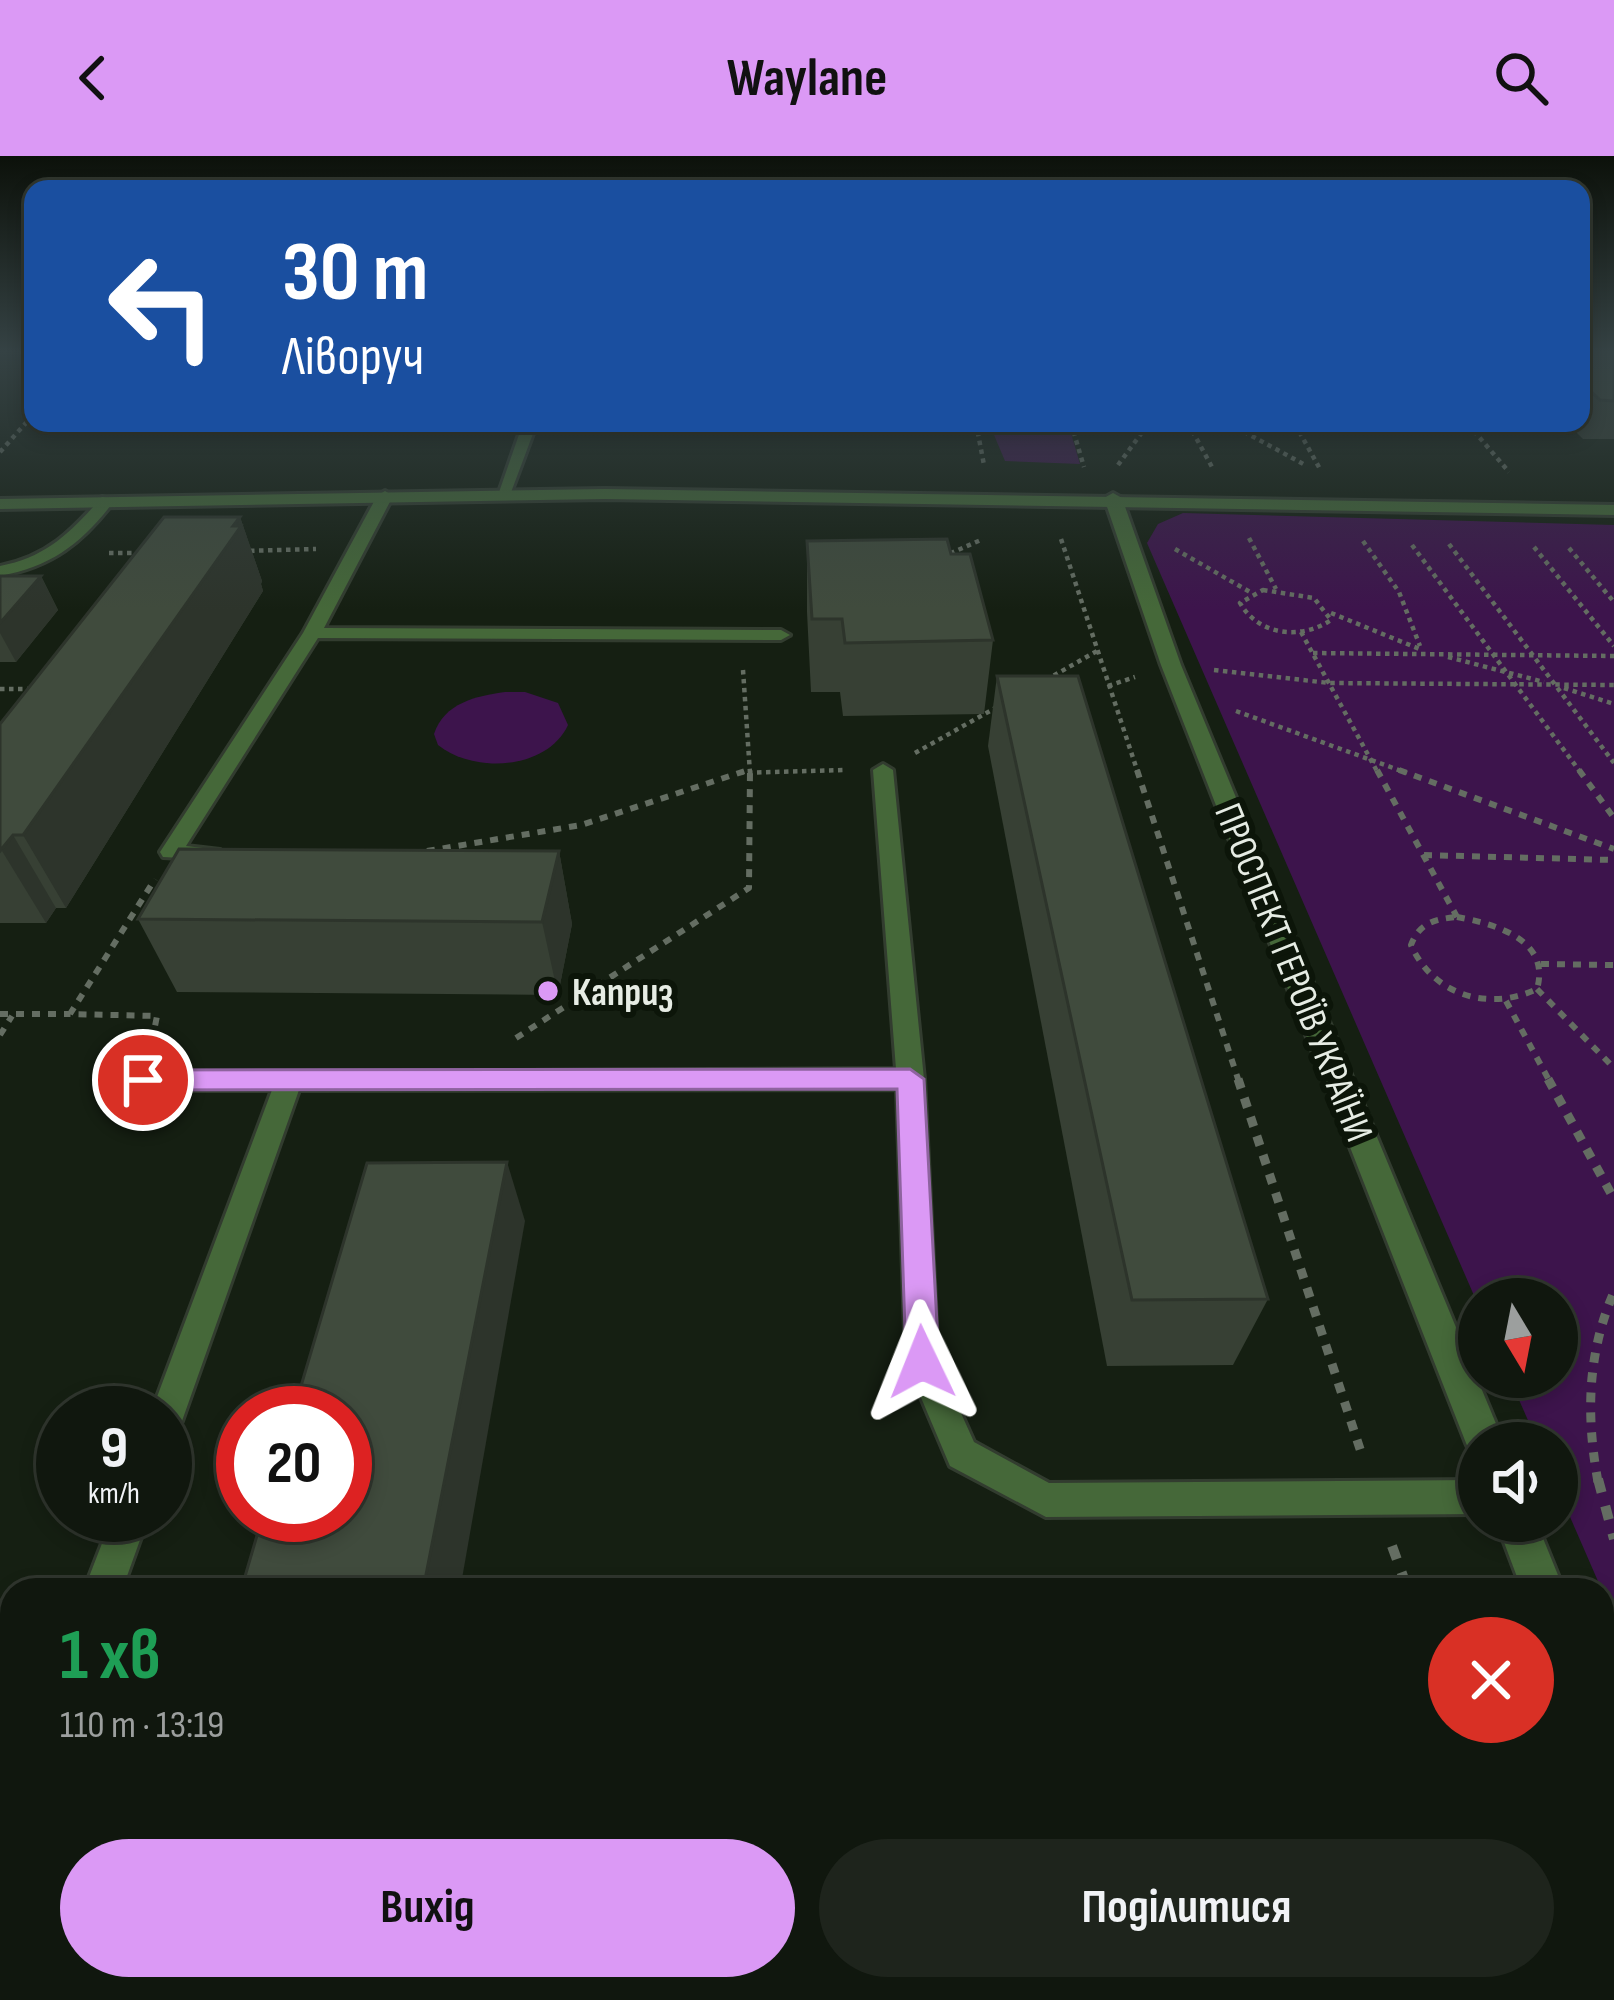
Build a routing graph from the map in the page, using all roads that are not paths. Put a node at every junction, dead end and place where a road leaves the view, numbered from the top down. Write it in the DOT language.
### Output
graph roads {
  1 [pos="525,437"];
  2 [pos="1114,484"];
  3 [pos="502,495"];
  4 [pos="385,496"];
  5 [pos="107,500"];
  6 [pos="0,504"];
  7 [pos="1614,510"];
  8 [pos="0,571"];
  9 [pos="313,633"];
  10 [pos="781,634"];
  11 [pos="883,770"];
  12 [pos="238,857"];
  13 [pos="910,1079"];
  14 [pos="143,1080"];
  15 [pos="288,1083"];
  16 [pos="178,1386"];
  17 [pos="1477,1422"];
  18 [pos="1458,1497"];
  19 [pos="120,1542"];
  20 [pos="1524,1542"];
  21 [pos="107,1578"];
  22 [pos="1538,1578"];
  1 -- 3 [label="lane"];
  2 -- 3 [label="street"];
  2 -- 7 [label="street"];
  2 -- 17 [label="street, ПРОСПЕКТ ГЕРОЇВ УКРАЇНИ"];
  3 -- 4 [label="street"];
  4 -- 5 [label="street"];
  4 -- 9 [label="lane"];
  5 -- 6 [label="street"];
  5 -- 8 [label="lane"];
  9 -- 10 [label="lane"];
  9 -- 12 [label="lane"];
  11 -- 13 [label="lane"];
  13 -- 15 [label="lane"];
  13 -- 18 [label="lane"];
  14 -- 15 [label="lane"];
  15 -- 16 [label="lane"];
  19 -- 21 [label="lane"];
  20 -- 22 [label="street"];
}
